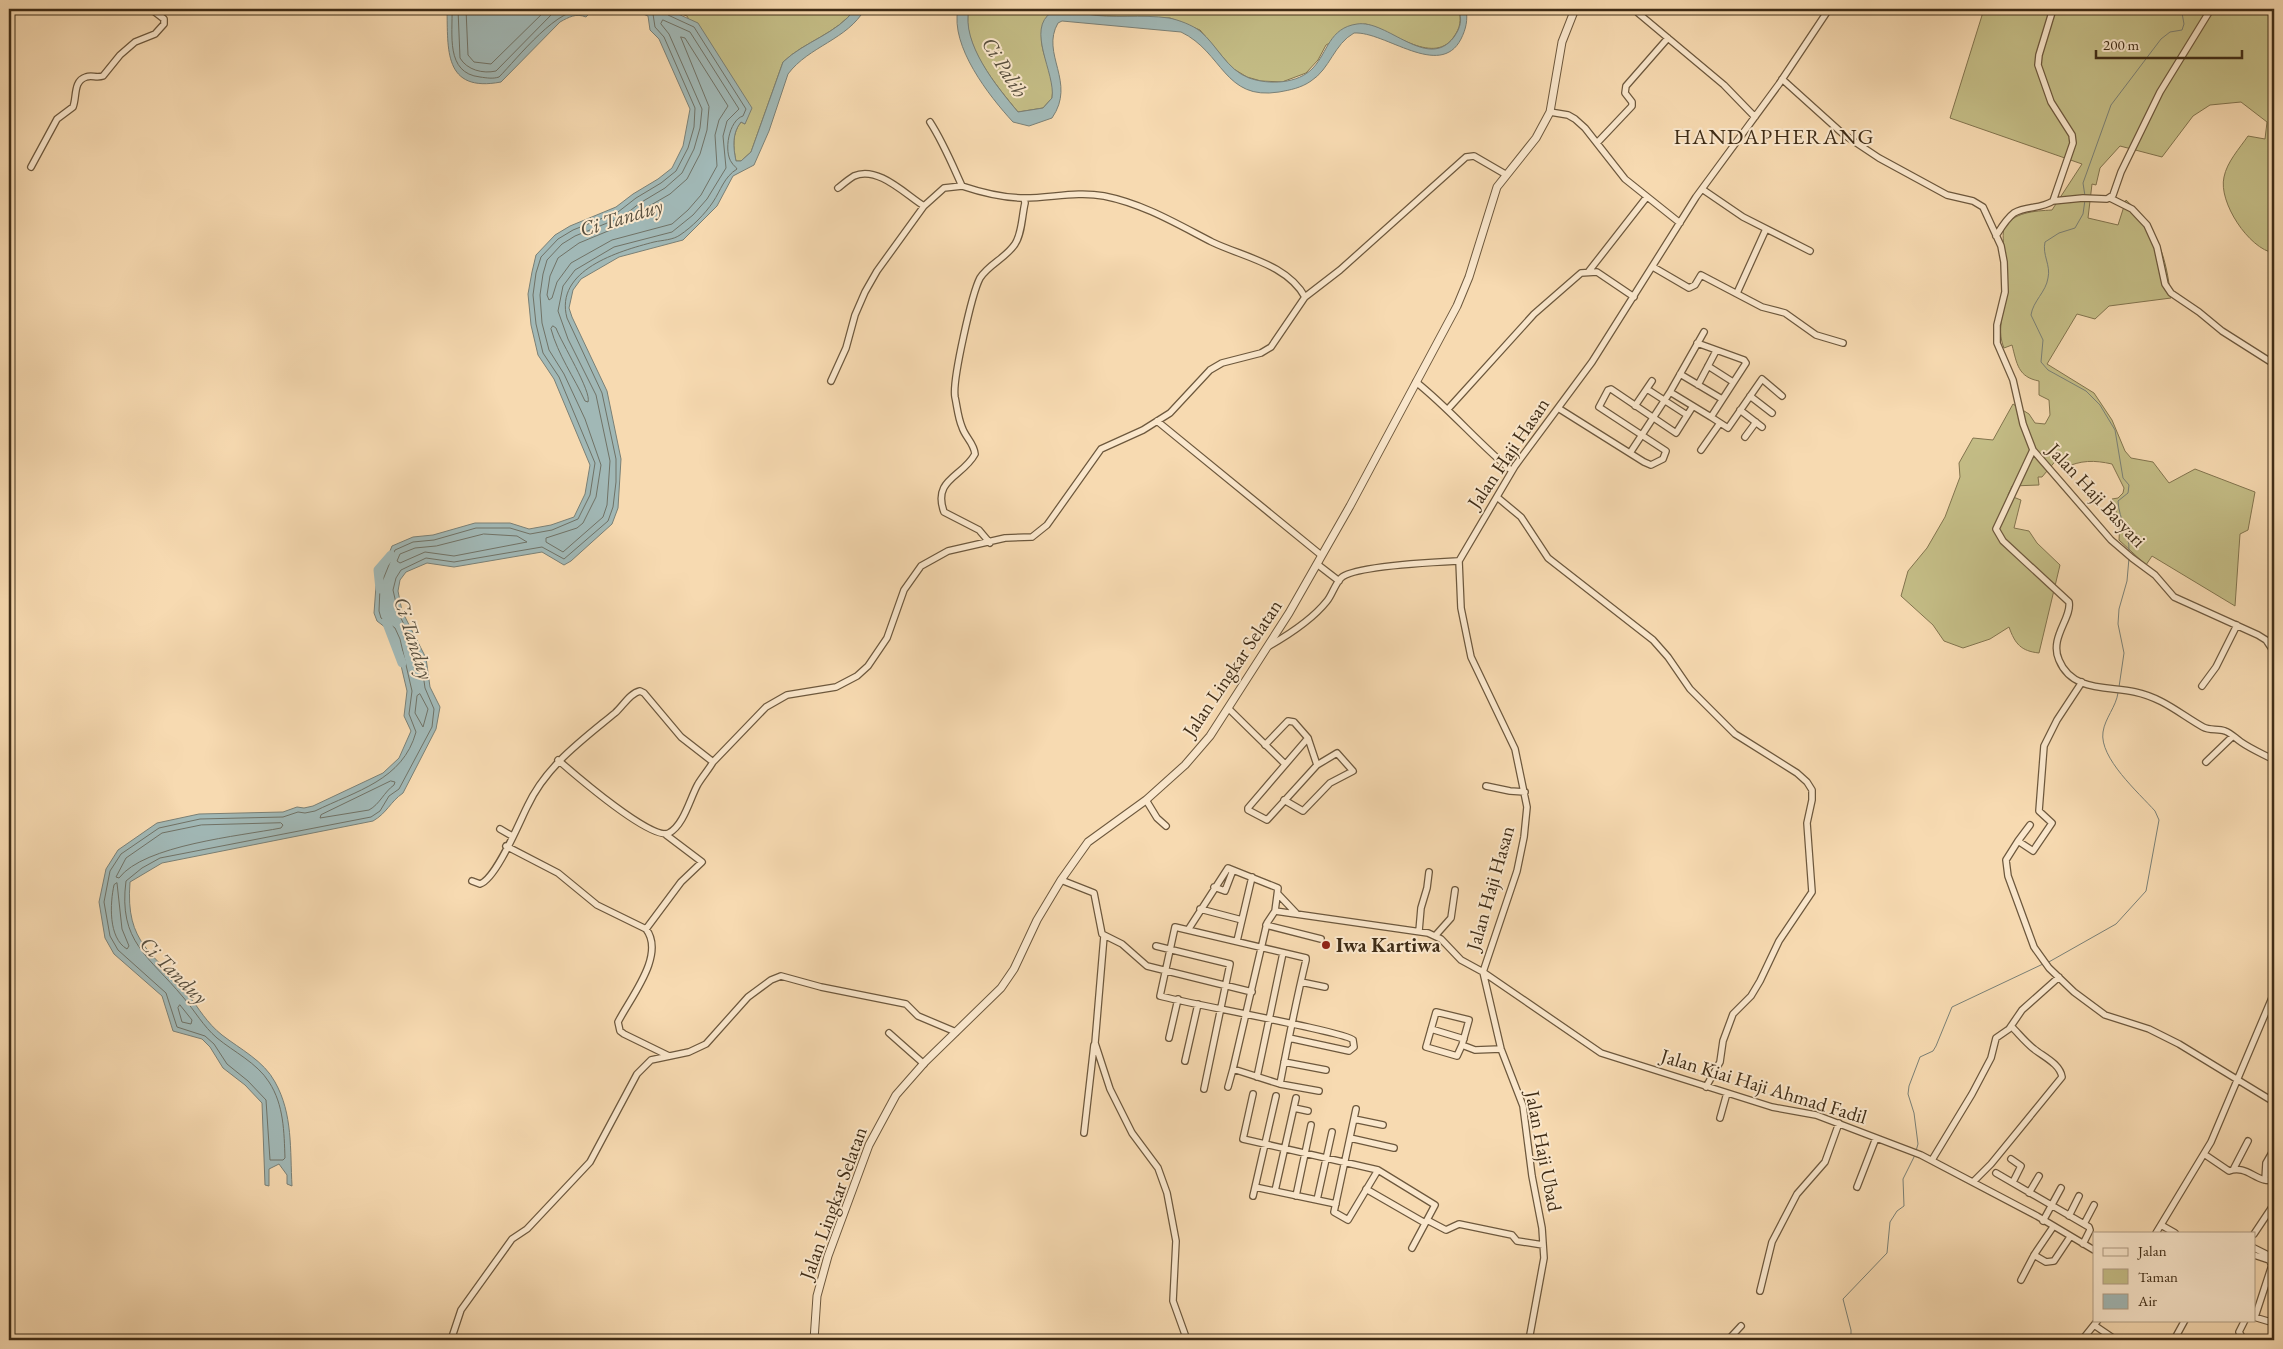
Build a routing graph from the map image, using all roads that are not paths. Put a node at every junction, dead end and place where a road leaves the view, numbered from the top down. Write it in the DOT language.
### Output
graph roads {
  1 [pos="151,9"];
  2 [pos="1575,9"];
  3 [pos="1829,9"];
  4 [pos="2054,9"];
  5 [pos="2211,9"];
  6 [pos="1638,13"];
  7 [pos="1668,38"];
  8 [pos="1782,79"];
  9 [pos="1550,112"];
  10 [pos="1755,117"];
  11 [pos="930,122"];
  12 [pos="1597,143"];
  13 [pos="32,167"];
  14 [pos="1505,174"];
  15 [pos="962,186"];
  16 [pos="838,188"];
  17 [pos="1702,189"];
  18 [pos="1024,198"];
  19 [pos="1646,198"];
  20 [pos="2110,198"];
  21 [pos="2053,201"];
  22 [pos="924,206"];
  23 [pos="1680,223"];
  24 [pos="1766,229"];
  25 [pos="1996,236"];
  26 [pos="1810,251"];
  27 [pos="1653,267"];
  28 [pos="1589,271"];
  29 [pos="1737,293"];
  30 [pos="1305,297"];
  31 [pos="1634,297"];
  32 [pos="1704,332"];
  33 [pos="1698,343"];
  34 [pos="1843,343"];
  35 [pos="1716,350"];
  36 [pos="2274,364"];
  37 [pos="1708,366"];
  38 [pos="1680,374"];
  39 [pos="832,381"];
  40 [pos="1652,381"];
  41 [pos="1416,382"];
  42 [pos="1733,382"];
  43 [pos="1698,385"];
  44 [pos="1647,389"];
  45 [pos="1670,392"];
  46 [pos="1750,396"];
  47 [pos="1782,396"];
  48 [pos="1722,399"];
  49 [pos="1664,400"];
  50 [pos="1635,406"];
  51 [pos="1694,406"];
  52 [pos="1558,408"];
  53 [pos="1448,409"];
  54 [pos="1740,410"];
  55 [pos="1772,414"];
  56 [pos="1687,415"];
  57 [pos="1711,417"];
  58 [pos="1652,418"];
  59 [pos="1157,421"];
  60 [pos="1756,422"];
  61 [pos="1720,423"];
  62 [pos="1762,427"];
  63 [pos="1641,436"];
  64 [pos="1745,437"];
  65 [pos="1701,450"];
  66 [pos="2033,450"];
  67 [pos="1630,453"];
  68 [pos="1512,471"];
  69 [pos="1497,497"];
  70 [pos="990,543"];
  71 [pos="1321,555"];
  72 [pos="1459,561"];
  73 [pos="1317,564"];
  74 [pos="1339,581"];
  75 [pos="2236,625"];
  76 [pos="1269,646"];
  77 [pos="2274,652"];
  78 [pos="2082,682"];
  79 [pos="2202,686"];
  80 [pos="1229,709"];
  81 [pos="2233,736"];
  82 [pos="1308,738"];
  83 [pos="1265,745"];
  84 [pos="558,760"];
  85 [pos="2274,760"];
  86 [pos="713,762"];
  87 [pos="2206,762"];
  88 [pos="1285,764"];
  89 [pos="1317,765"];
  90 [pos="1486,786"];
  91 [pos="1525,792"];
  92 [pos="1146,800"];
  93 [pos="1284,800"];
  94 [pos="2030,825"];
  95 [pos="1166,826"];
  96 [pos="500,829"];
  97 [pos="665,834"];
  98 [pos="512,836"];
  99 [pos="2018,840"];
  100 [pos="506,846"];
  101 [pos="1234,870"];
  102 [pos="1428,872"];
  103 [pos="1252,877"];
  104 [pos="1061,880"];
  105 [pos="472,881"];
  106 [pos="1214,887"];
  107 [pos="1455,890"];
  108 [pos="1278,894"];
  109 [pos="1200,909"];
  110 [pos="1275,911"];
  111 [pos="1296,913"];
  112 [pos="1242,920"];
  113 [pos="1266,925"];
  114 [pos="646,929"];
  115 [pos="1188,930"];
  116 [pos="1419,931"];
  117 [pos="1104,936"];
  118 [pos="1435,936"];
  119 [pos="1321,939"];
  120 [pos="1237,942"];
  121 [pos="1156,946"];
  122 [pos="1262,948"];
  123 [pos="1170,950"];
  124 [pos="1283,953"];
  125 [pos="1165,971"];
  126 [pos="1483,972"];
  127 [pos="2059,977"];
  128 [pos="1300,982"];
  129 [pos="1226,986"];
  130 [pos="1325,987"];
  131 [pos="1252,992"];
  132 [pos="2274,993"];
  133 [pos="1178,999"];
  134 [pos="1198,1004"];
  135 [pos="1221,1009"];
  136 [pos="1246,1014"];
  137 [pos="1269,1019"];
  138 [pos="1292,1025"];
  139 [pos="2011,1026"];
  140 [pos="1312,1029"];
  141 [pos="1431,1029"];
  142 [pos="956,1032"];
  143 [pos="889,1034"];
  144 [pos="1169,1038"];
  145 [pos="1289,1038"];
  146 [pos="1463,1042"];
  147 [pos="1095,1043"];
  148 [pos="1310,1043"];
  149 [pos="1501,1050"];
  150 [pos="669,1056"];
  151 [pos="1185,1061"];
  152 [pos="1284,1062"];
  153 [pos="924,1064"];
  154 [pos="1233,1069"];
  155 [pos="1326,1070"];
  156 [pos="1257,1077"];
  157 [pos="2237,1081"];
  158 [pos="1280,1084"];
  159 [pos="1228,1087"];
  160 [pos="1706,1087"];
  161 [pos="1204,1089"];
  162 [pos="1319,1091"];
  163 [pos="1727,1093"];
  164 [pos="1253,1094"];
  165 [pos="1276,1096"];
  166 [pos="1296,1098"];
  167 [pos="2274,1102"];
  168 [pos="1294,1108"];
  169 [pos="1356,1109"];
  170 [pos="1308,1111"];
  171 [pos="1720,1118"];
  172 [pos="1354,1119"];
  173 [pos="1839,1123"];
  174 [pos="1311,1124"];
  175 [pos="1383,1124"];
  176 [pos="1332,1132"];
  177 [pos="1084,1133"];
  178 [pos="1350,1138"];
  179 [pos="1876,1138"];
  180 [pos="2248,1141"];
  181 [pos="1264,1142"];
  182 [pos="1285,1147"];
  183 [pos="1394,1148"];
  184 [pos="2274,1149"];
  185 [pos="1305,1152"];
  186 [pos="2204,1154"];
  187 [pos="1326,1156"];
  188 [pos="2011,1159"];
  189 [pos="1932,1160"];
  190 [pos="1345,1161"];
  191 [pos="2234,1168"];
  192 [pos="1378,1170"];
  193 [pos="1996,1173"];
  194 [pos="2039,1176"];
  195 [pos="2265,1178"];
  196 [pos="2274,1180"];
  197 [pos="1973,1182"];
  198 [pos="2013,1182"];
  199 [pos="1255,1186"];
  200 [pos="1857,1186"];
  201 [pos="2061,1188"];
  202 [pos="1366,1189"];
  203 [pos="1275,1191"];
  204 [pos="2029,1192"];
  205 [pos="1253,1196"];
  206 [pos="1296,1196"];
  207 [pos="2079,1196"];
  208 [pos="1317,1200"];
  209 [pos="1336,1204"];
  210 [pos="2274,1204"];
  211 [pos="2094,1205"];
  212 [pos="2052,1206"];
  213 [pos="2068,1216"];
  214 [pos="2043,1221"];
  215 [pos="1426,1222"];
  216 [pos="2084,1224"];
  217 [pos="2161,1225"];
  218 [pos="2053,1227"];
  219 [pos="2157,1232"];
  220 [pos="2173,1232"];
  221 [pos="2255,1232"];
  222 [pos="2070,1237"];
  223 [pos="2083,1244"];
  224 [pos="1543,1245"];
  225 [pos="1412,1248"];
  226 [pos="2093,1249"];
  227 [pos="2256,1249"];
  228 [pos="2034,1255"];
  229 [pos="2256,1256"];
  230 [pos="2274,1258"];
  231 [pos="2021,1280"];
  232 [pos="1760,1291"];
  233 [pos="2256,1314"];
  234 [pos="2256,1317"];
  235 [pos="2096,1322"];
  236 [pos="2184,1322"];
  237 [pos="2244,1322"];
  238 [pos="2274,1323"];
  239 [pos="1741,1326"];
  240 [pos="451,1340"];
  241 [pos="814,1340"];
  242 [pos="1187,1340"];
  243 [pos="1530,1340"];
  244 [pos="1728,1340"];
  245 [pos="2082,1340"];
  246 [pos="2116,1340"];
  247 [pos="2174,1340"];
  248 [pos="2240,1340"];
  1 -- 13 [label="street"];
  2 -- 9 [label="street, Jalan Lingkar Selatan"];
  3 -- 8 [label="street, Jalan Haji Hasan"];
  4 -- 21 [label="street"];
  5 -- 20 [label="street"];
  6 -- 7 [label="street"];
  7 -- 10 [label="street"];
  7 -- 12 [label="street"];
  8 -- 10 [label="street, Jalan Haji Hasan"];
  8 -- 25 [label="street, Jalan Haji Basyari"];
  9 -- 12 [label="street"];
  9 -- 14 [label="street, Jalan Lingkar Selatan"];
  10 -- 17 [label="street, Jalan Haji Hasan"];
  11 -- 15 [label="street"];
  12 -- 19 [label="street"];
  14 -- 30 [label="street"];
  14 -- 41 [label="street, Jalan Lingkar Selatan"];
  15 -- 18 [label="street"];
  15 -- 22 [label="street"];
  16 -- 22 [label="street"];
  17 -- 23 [label="street, Jalan Haji Hasan"];
  17 -- 24 [label="street"];
  18 -- 30 [label="street"];
  18 -- 70 [label="street"];
  19 -- 23 [label="street"];
  19 -- 28 [label="street"];
  20 -- 21 [label="street"];
  20 -- 36 [label="street"];
  21 -- 25 [label="street"];
  22 -- 39 [label="street"];
  23 -- 27 [label="street, Jalan Haji Hasan"];
  24 -- 26 [label="street"];
  24 -- 29 [label="street"];
  25 -- 66 [label="street, Jalan Haji Basyari"];
  27 -- 29 [label="street"];
  27 -- 31 [label="street, Jalan Haji Hasan"];
  28 -- 31 [label="street"];
  28 -- 53 [label="street"];
  29 -- 34 [label="street"];
  30 -- 59 [label="street"];
  31 -- 52 [label="street, Jalan Haji Hasan"];
  32 -- 33 [label="street"];
  33 -- 35 [label="street"];
  33 -- 38 [label="street"];
  35 -- 37 [label="street"];
  35 -- 42 [label="street"];
  37 -- 42 [label="street"];
  37 -- 43 [label="street"];
  38 -- 43 [label="street"];
  38 -- 45 [label="street"];
  40 -- 44 [label="street"];
  41 -- 53 [label="street"];
  41 -- 71 [label="street, Jalan Lingkar Selatan"];
  42 -- 48 [label="street"];
  43 -- 48 [label="street"];
  44 -- 49 [label="street"];
  44 -- 50 [label="street"];
  45 -- 49 [label="street"];
  45 -- 51 [label="street"];
  46 -- 47 [label="street"];
  46 -- 54 [label="street"];
  46 -- 55 [label="street"];
  48 -- 57 [label="street"];
  49 -- 56 [label="street"];
  49 -- 58 [label="street"];
  50 -- 58 [label="street"];
  50 -- 63 [label="street"];
  51 -- 56 [label="street"];
  51 -- 57 [label="street"];
  52 -- 67 [label="street"];
  52 -- 68 [label="street, Jalan Haji Hasan"];
  53 -- 68 [label="street"];
  54 -- 60 [label="street"];
  54 -- 61 [label="street"];
  56 -- 58 [label="street"];
  57 -- 61 [label="street"];
  58 -- 63 [label="street"];
  59 -- 70 [label="street"];
  59 -- 71 [label="street"];
  60 -- 62 [label="street"];
  60 -- 64 [label="street"];
  61 -- 65 [label="street"];
  63 -- 67 [label="street"];
  63 -- 67 [label="street"];
  66 -- 75 [label="street, Jalan Haji Basyari"];
  66 -- 78 [label="street"];
  68 -- 69 [label="street, Jalan Haji Hasan"];
  69 -- 72 [label="street, Jalan Haji Hasan"];
  69 -- 160 [label="street"];
  70 -- 86 [label="street"];
  71 -- 73 [label="street, Jalan Lingkar Selatan"];
  72 -- 74 [label="street"];
  72 -- 91 [label="street, Jalan Haji Hasan"];
  73 -- 74 [label="street"];
  73 -- 76 [label="street, Jalan Lingkar Selatan"];
  74 -- 76 [label="street"];
  75 -- 77 [label="street, Jalan Haji Basyari"];
  75 -- 79 [label="street"];
  76 -- 80 [label="street, Jalan Lingkar Selatan"];
  78 -- 81 [label="street"];
  78 -- 99 [label="street"];
  80 -- 83 [label="street"];
  80 -- 92 [label="street, Jalan Lingkar Selatan"];
  81 -- 85 [label="street"];
  81 -- 87 [label="street"];
  82 -- 83 [label="street"];
  82 -- 88 [label="street"];
  82 -- 89 [label="street"];
  83 -- 88 [label="street"];
  84 -- 86 [label="street"];
  84 -- 97 [label="street"];
  84 -- 98 [label="street"];
  86 -- 97 [label="street"];
  88 -- 93 [label="street"];
  89 -- 93 [label="street"];
  89 -- 93 [label="street"];
  90 -- 91 [label="street"];
  91 -- 126 [label="street, Jalan Haji Hasan"];
  92 -- 95 [label="street"];
  92 -- 104 [label="street, Jalan Lingkar Selatan"];
  94 -- 99 [label="street"];
  96 -- 98 [label="street"];
  97 -- 114 [label="street"];
  98 -- 100 [label="street"];
  99 -- 127 [label="street"];
  100 -- 105 [label="street"];
  100 -- 114 [label="street"];
  101 -- 103 [label="street"];
  101 -- 106 [label="street"];
  101 -- 106 [label="street"];
  102 -- 116 [label="street"];
  103 -- 108 [label="street"];
  103 -- 112 [label="street"];
  104 -- 117 [label="street"];
  104 -- 142 [label="street, Jalan Lingkar Selatan"];
  106 -- 109 [label="street"];
  107 -- 118 [label="street"];
  108 -- 110 [label="street"];
  108 -- 111 [label="street"];
  109 -- 112 [label="street"];
  109 -- 115 [label="street"];
  110 -- 111 [label="street"];
  110 -- 113 [label="street"];
  111 -- 116 [label="street"];
  112 -- 120 [label="street"];
  113 -- 119 [label="street"];
  113 -- 122 [label="street"];
  114 -- 150 [label="street"];
  115 -- 120 [label="street"];
  115 -- 123 [label="street"];
  116 -- 118 [label="street"];
  117 -- 125 [label="street"];
  117 -- 147 [label="street"];
  118 -- 126 [label="street, Jalan Kiai Haji Ahmad Fadil"];
  120 -- 122 [label="street"];
  121 -- 123 [label="street"];
  122 -- 124 [label="street"];
  122 -- 131 [label="street"];
  123 -- 125 [label="street"];
  123 -- 129 [label="street"];
  124 -- 128 [label="street"];
  124 -- 137 [label="street"];
  125 -- 129 [label="street"];
  125 -- 133 [label="street"];
  126 -- 149 [label="street, Jalan Haji Ubad"];
  126 -- 160 [label="street, Jalan Kiai Haji Ahmad Fadil"];
  127 -- 139 [label="street"];
  127 -- 157 [label="street"];
  128 -- 130 [label="street"];
  128 -- 138 [label="street"];
  129 -- 131 [label="street"];
  129 -- 135 [label="street"];
  131 -- 136 [label="street"];
  132 -- 157 [label="street"];
  133 -- 134 [label="street"];
  133 -- 144 [label="street"];
  134 -- 135 [label="street"];
  134 -- 151 [label="street"];
  135 -- 136 [label="street"];
  135 -- 161 [label="street"];
  136 -- 137 [label="street"];
  136 -- 154 [label="street"];
  137 -- 138 [label="street"];
  137 -- 156 [label="street"];
  138 -- 140 [label="street"];
  138 -- 145 [label="street"];
  139 -- 189 [label="street"];
  139 -- 197 [label="street"];
  140 -- 148 [label="street"];
  140 -- 148 [label="street"];
  141 -- 146 [label="street"];
  141 -- 146 [label="street"];
  141 -- 146 [label="street"];
  142 -- 150 [label="street"];
  142 -- 153 [label="street, Jalan Lingkar Selatan"];
  143 -- 153 [label="street"];
  145 -- 148 [label="street"];
  145 -- 152 [label="street"];
  146 -- 149 [label="street"];
  147 -- 177 [label="street"];
  147 -- 242 [label="street"];
  149 -- 224 [label="street, Jalan Haji Ubad"];
  150 -- 240 [label="street"];
  152 -- 155 [label="street"];
  152 -- 158 [label="street"];
  153 -- 241 [label="street, Jalan Lingkar Selatan"];
  154 -- 156 [label="street"];
  154 -- 159 [label="street"];
  156 -- 158 [label="street"];
  157 -- 167 [label="street"];
  157 -- 186 [label="street"];
  158 -- 162 [label="street"];
  160 -- 163 [label="street, Jalan Kiai Haji Ahmad Fadil"];
  163 -- 171 [label="street"];
  163 -- 173 [label="street, Jalan Kiai Haji Ahmad Fadil"];
  164 -- 181 [label="street"];
  165 -- 181 [label="street"];
  166 -- 168 [label="street"];
  168 -- 170 [label="street"];
  168 -- 182 [label="street"];
  169 -- 172 [label="street"];
  172 -- 175 [label="street"];
  172 -- 178 [label="street"];
  173 -- 179 [label="street, Jalan Kiai Haji Ahmad Fadil"];
  173 -- 232 [label="street"];
  174 -- 185 [label="street"];
  176 -- 187 [label="street"];
  178 -- 183 [label="street"];
  178 -- 190 [label="street"];
  179 -- 189 [label="street, Jalan Kiai Haji Ahmad Fadil"];
  179 -- 200 [label="street"];
  180 -- 191 [label="street"];
  181 -- 182 [label="street"];
  181 -- 199 [label="street"];
  182 -- 185 [label="street"];
  182 -- 203 [label="street"];
  184 -- 195 [label="street"];
  185 -- 187 [label="street"];
  185 -- 206 [label="street"];
  186 -- 191 [label="street"];
  186 -- 217 [label="street"];
  187 -- 190 [label="street"];
  187 -- 208 [label="street"];
  188 -- 198 [label="street"];
  189 -- 197 [label="street, Jalan Kiai Haji Ahmad Fadil"];
  190 -- 192 [label="street"];
  190 -- 209 [label="street"];
  191 -- 195 [label="street"];
  192 -- 202 [label="street"];
  192 -- 215 [label="street"];
  193 -- 198 [label="street"];
  194 -- 204 [label="street"];
  195 -- 196 [label="street"];
  197 -- 214 [label="street, Jalan Kiai Haji Ahmad Fadil"];
  198 -- 204 [label="street"];
  199 -- 203 [label="street"];
  199 -- 205 [label="street"];
  201 -- 212 [label="street"];
  202 -- 209 [label="street"];
  202 -- 215 [label="street"];
  203 -- 206 [label="street"];
  204 -- 212 [label="street"];
  206 -- 208 [label="street"];
  207 -- 213 [label="street"];
  208 -- 209 [label="street"];
  210 -- 221 [label="street"];
  211 -- 216 [label="street"];
  212 -- 213 [label="street"];
  212 -- 214 [label="street"];
  213 -- 216 [label="street"];
  214 -- 218 [label="street, Jalan Kiai Haji Ahmad Fadil"];
  215 -- 224 [label="street"];
  215 -- 225 [label="street"];
  216 -- 223 [label="street"];
  217 -- 219 [label="street"];
  217 -- 220 [label="street"];
  218 -- 222 [label="street, Jalan Kiai Haji Ahmad Fadil"];
  218 -- 228 [label="street"];
  222 -- 223 [label="street, Jalan Kiai Haji Ahmad Fadil"];
  222 -- 228 [label="street"];
  223 -- 226 [label="street, Jalan Kiai Haji Ahmad Fadil"];
  224 -- 243 [label="street, Jalan Haji Ubad"];
  227 -- 230 [label="street"];
  228 -- 231 [label="street"];
  229 -- 233 [label="street"];
  234 -- 238 [label="street"];
  235 -- 245 [label="street"];
  235 -- 246 [label="street"];
  236 -- 247 [label="street"];
  237 -- 248 [label="street"];
  239 -- 244 [label="street"];
}
